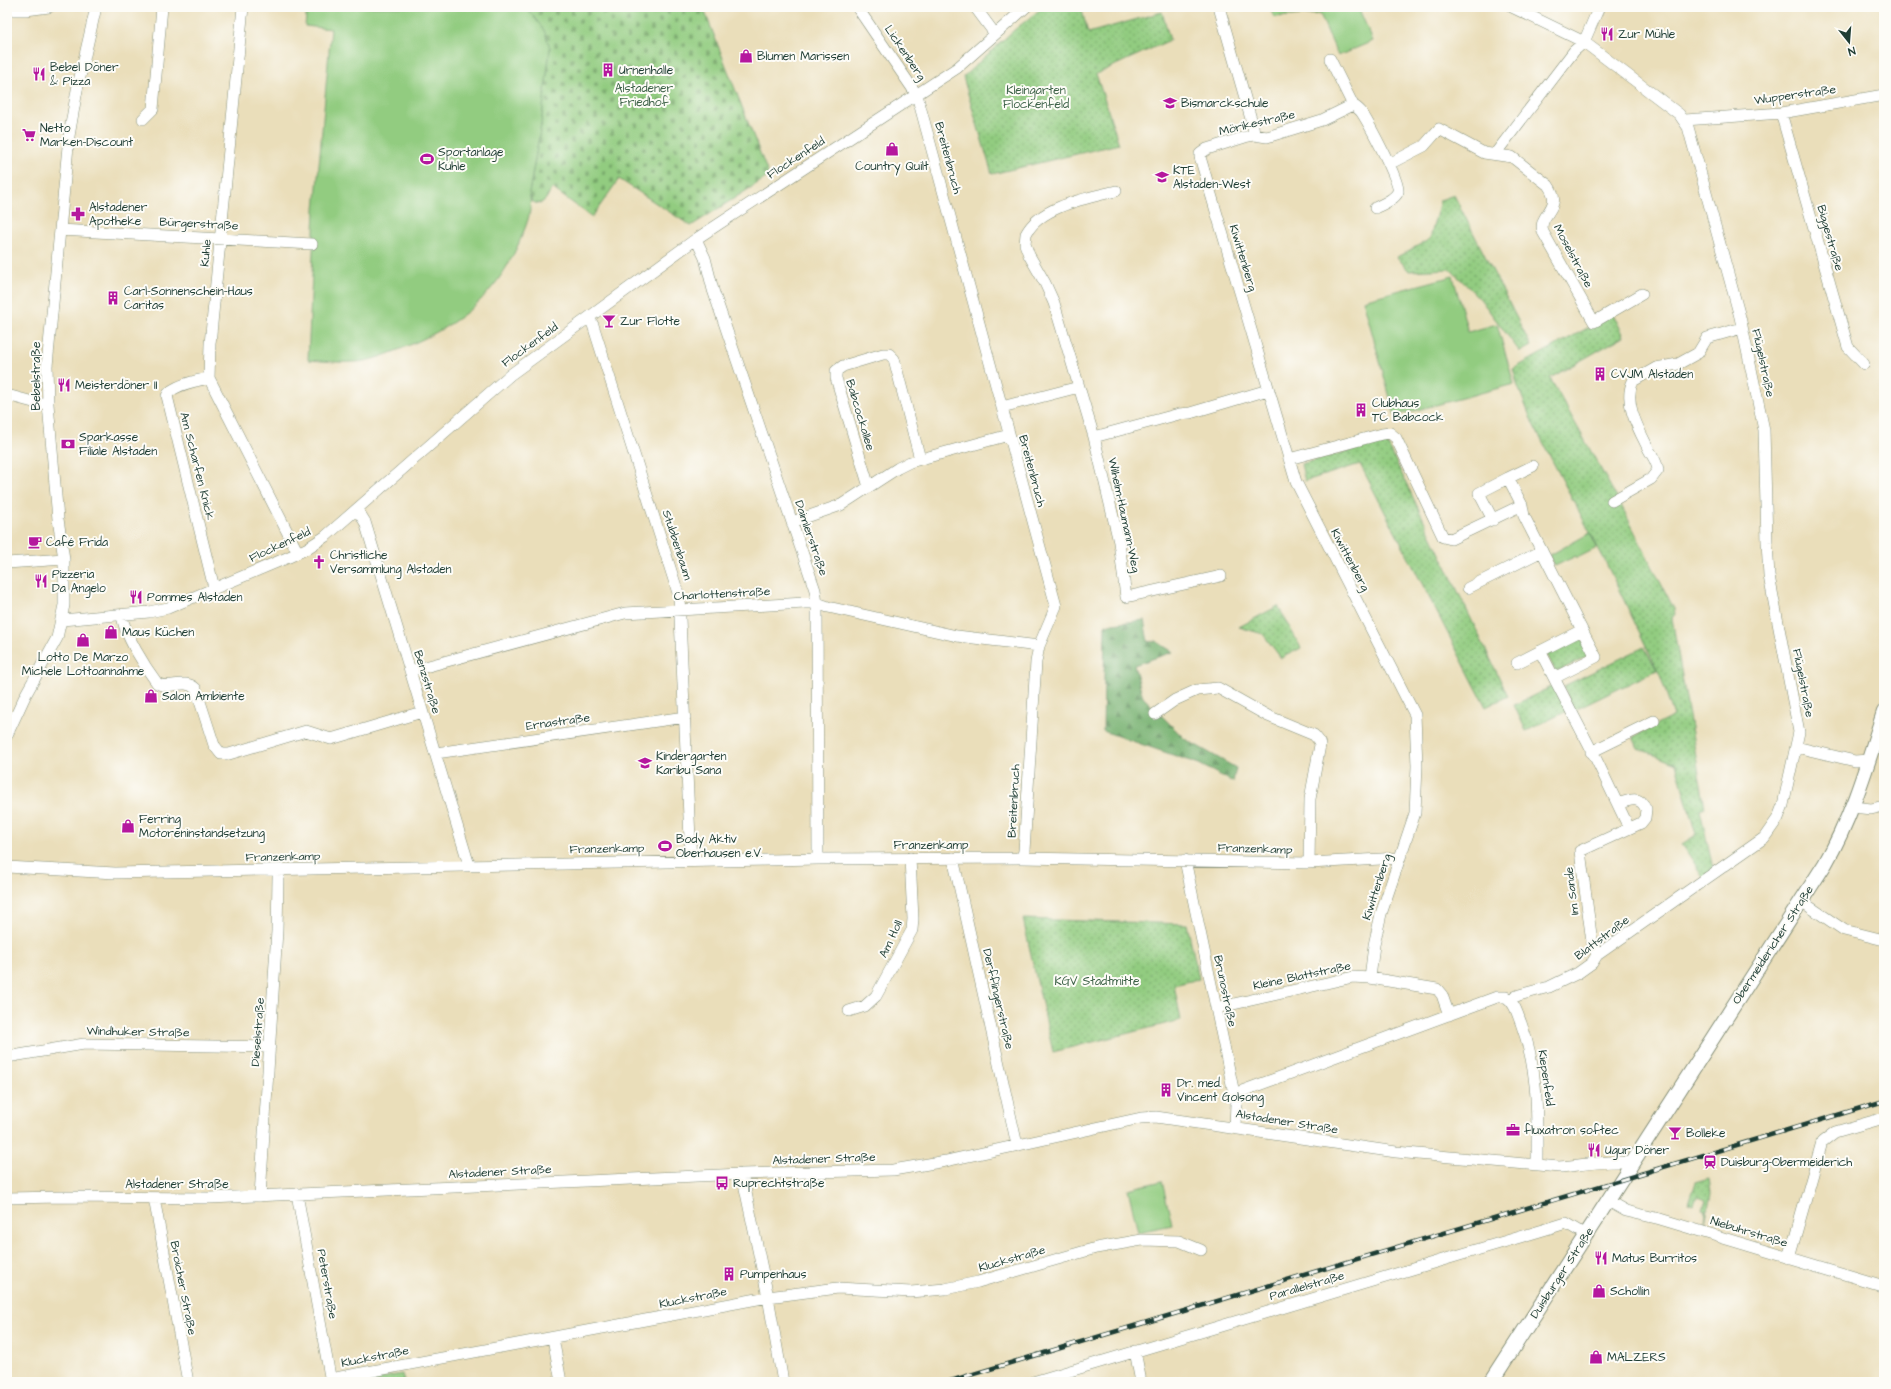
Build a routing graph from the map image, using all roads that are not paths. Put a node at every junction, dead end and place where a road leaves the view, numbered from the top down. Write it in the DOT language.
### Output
graph roads {
  1 [pos="49,7"];
  2 [pos="96,7"];
  3 [pos="162,7"];
  4 [pos="243,7"];
  5 [pos="857,7"];
  6 [pos="975,7"];
  7 [pos="1026,7"];
  8 [pos="1220,7"];
  9 [pos="1512,7"];
  10 [pos="1599,7"];
  11 [pos="7,10"];
  12 [pos="995,34"];
  13 [pos="1584,42"];
  14 [pos="1330,59"];
  15 [pos="917,95"];
  16 [pos="1884,95"];
  17 [pos="1353,105"];
  18 [pos="1781,113"];
  19 [pos="143,119"];
  20 [pos="1685,120"];
  21 [pos="1254,135"];
  22 [pos="1200,154"];
  23 [pos="1495,154"];
  24 [pos="1389,164"];
  25 [pos="1116,191"];
  26 [pos="1375,208"];
  27 [pos="60,230"];
  28 [pos="220,238"];
  29 [pos="696,239"];
  30 [pos="312,244"];
  31 [pos="1642,294"];
  32 [pos="589,318"];
  33 [pos="1742,328"];
  34 [pos="1864,364"];
  35 [pos="209,378"];
  36 [pos="1079,387"];
  37 [pos="1268,390"];
  38 [pos="7,395"];
  39 [pos="48,404"];
  40 [pos="1002,407"];
  41 [pos="1009,435"];
  42 [pos="1094,437"];
  43 [pos="920,459"];
  44 [pos="1289,459"];
  45 [pos="1533,466"];
  46 [pos="1508,478"];
  47 [pos="869,487"];
  48 [pos="1612,501"];
  49 [pos="1522,506"];
  50 [pos="357,509"];
  51 [pos="1493,520"];
  52 [pos="792,522"];
  53 [pos="1542,551"];
  54 [pos="298,553"];
  55 [pos="64,559"];
  56 [pos="7,564"];
  57 [pos="1221,576"];
  58 [pos="214,588"];
  59 [pos="1468,588"];
  60 [pos="817,603"];
  61 [pos="681,610"];
  62 [pos="122,614"];
  63 [pos="62,620"];
  64 [pos="1582,630"];
  65 [pos="1039,646"];
  66 [pos="1540,651"];
  67 [pos="1517,663"];
  68 [pos="410,671"];
  69 [pos="1554,678"];
  70 [pos="422,712"];
  71 [pos="1884,712"];
  72 [pos="1155,714"];
  73 [pos="685,717"];
  74 [pos="1654,721"];
  75 [pos="7,735"];
  76 [pos="1796,747"];
  77 [pos="1591,752"];
  78 [pos="436,753"];
  79 [pos="1869,760"];
  80 [pos="1618,804"];
  81 [pos="1884,806"];
  82 [pos="1853,807"];
  83 [pos="1628,828"];
  84 [pos="910,858"];
  85 [pos="953,858"];
  86 [pos="1022,858"];
  87 [pos="1399,858"];
  88 [pos="818,859"];
  89 [pos="691,860"];
  90 [pos="1185,860"];
  91 [pos="1309,864"];
  92 [pos="470,865"];
  93 [pos="7,867"];
  94 [pos="281,870"];
  95 [pos="1801,901"];
  96 [pos="1884,940"];
  97 [pos="1597,956"];
  98 [pos="1370,978"];
  99 [pos="1510,999"];
  100 [pos="1216,1008"];
  101 [pos="849,1011"];
  102 [pos="1449,1015"];
  103 [pos="270,1047"];
  104 [pos="7,1057"];
  105 [pos="1234,1094"];
  106 [pos="1884,1118"];
  107 [pos="1235,1127"];
  108 [pos="1018,1145"];
  109 [pos="1537,1164"];
  110 [pos="1632,1164"];
  111 [pos="742,1174"];
  112 [pos="297,1194"];
  113 [pos="260,1196"];
  114 [pos="7,1198"];
  115 [pos="154,1198"];
  116 [pos="1608,1201"];
  117 [pos="1586,1235"];
  118 [pos="1201,1250"];
  119 [pos="1789,1258"];
  120 [pos="1884,1286"];
  121 [pos="768,1297"];
  122 [pos="553,1338"];
  123 [pos="1135,1351"];
  124 [pos="331,1380"];
  125 [pos="188,1382"];
  126 [pos="562,1382"];
  127 [pos="783,1382"];
  128 [pos="1033,1382"];
  129 [pos="1141,1382"];
  130 [pos="1491,1382"];
  1 -- 11 [label="street"];
  2 -- 27 [label="street, Bebelstraße"];
  3 -- 19 [label="street"];
  4 -- 28 [label="street, Kuhle"];
  5 -- 15 [label="street, Lickenberg"];
  6 -- 12 [label="street"];
  7 -- 12 [label="street, Flockenfeld"];
  8 -- 21 [label="street"];
  9 -- 13 [label="street"];
  10 -- 13 [label="street"];
  12 -- 15 [label="street, Flockenfeld"];
  13 -- 20 [label="street"];
  13 -- 23 [label="street"];
  14 -- 17 [label="street"];
  15 -- 29 [label="street, Flockenfeld"];
  15 -- 40 [label="street, Breitenbruch"];
  16 -- 18 [label="street, Wupperstraße"];
  17 -- 21 [label="street, Mörikestraße"];
  17 -- 24 [label="street"];
  18 -- 20 [label="street, Wupperstraße"];
  18 -- 34 [label="street, Biggestraße"];
  20 -- 33 [label="street, Flügelstraße"];
  21 -- 22 [label="street, Mörikestraße"];
  22 -- 37 [label="street, Kiwittenberg"];
  23 -- 24 [label="street, Moselstraße"];
  23 -- 31 [label="street, Moselstraße"];
  24 -- 26 [label="street"];
  25 -- 36 [label="street, Wilhelm-Haumann-Weg"];
  27 -- 28 [label="street, Bürgerstraße"];
  27 -- 39 [label="street, Bebelstraße"];
  28 -- 30 [label="street, Bürgerstraße"];
  28 -- 35 [label="street, Kuhle"];
  29 -- 32 [label="street, Flockenfeld"];
  29 -- 52 [label="street, Daimlerstraße"];
  32 -- 50 [label="street, Flockenfeld"];
  32 -- 61 [label="street, Stubbenbaum"];
  33 -- 48 [label="street"];
  33 -- 76 [label="street, Flügelstraße"];
  35 -- 54 [label="street"];
  35 -- 58 [label="street, Am Scharfen Knick"];
  36 -- 40 [label="street"];
  36 -- 42 [label="street, Wilhelm-Haumann-Weg"];
  37 -- 42 [label="street"];
  37 -- 44 [label="street, Kiwittenberg"];
  38 -- 39 [label="street"];
  39 -- 55 [label="street, Bebelstraße"];
  40 -- 41 [label="street, Breitenbruch"];
  41 -- 43 [label="street"];
  41 -- 65 [label="street, Breitenbruch"];
  42 -- 57 [label="street, Wilhelm-Haumann-Weg"];
  43 -- 47 [label="street"];
  43 -- 47 [label="street, Babcockallee"];
  44 -- 51 [label="street"];
  44 -- 87 [label="street, Kiwittenberg"];
  45 -- 46 [label="street"];
  46 -- 49 [label="street"];
  46 -- 51 [label="street"];
  47 -- 52 [label="street"];
  49 -- 51 [label="street"];
  49 -- 53 [label="street"];
  50 -- 54 [label="street, Flockenfeld"];
  50 -- 68 [label="street, Benzstraße"];
  52 -- 60 [label="street, Daimlerstraße"];
  53 -- 59 [label="street"];
  53 -- 64 [label="street"];
  54 -- 58 [label="street, Flockenfeld"];
  55 -- 56 [label="street"];
  55 -- 63 [label="street, Bebelstraße"];
  58 -- 62 [label="street, Flockenfeld"];
  60 -- 61 [label="street, Charlottenstraße"];
  60 -- 65 [label="street, Charlottenstraße"];
  60 -- 88 [label="street, Daimlerstraße"];
  61 -- 68 [label="street, Charlottenstraße"];
  61 -- 73 [label="street, Stubbenbaum"];
  62 -- 63 [label="street, Flockenfeld"];
  62 -- 70 [label="street"];
  63 -- 75 [label="street, Bebelstraße"];
  64 -- 66 [label="street"];
  64 -- 69 [label="street"];
  65 -- 86 [label="street, Breitenbruch"];
  66 -- 67 [label="street"];
  66 -- 69 [label="street"];
  68 -- 70 [label="street, Benzstraße"];
  69 -- 77 [label="street"];
  70 -- 78 [label="street, Benzstraße"];
  71 -- 79 [label="main road, Obermeidericher Straße"];
  72 -- 91 [label="street"];
  73 -- 78 [label="street, Ernastraße"];
  73 -- 89 [label="street, Stubbenbaum"];
  74 -- 77 [label="street"];
  76 -- 79 [label="street"];
  76 -- 97 [label="street, Blattstraße"];
  77 -- 80 [label="street"];
  78 -- 92 [label="street, Benzstraße"];
  79 -- 82 [label="main road, Obermeidericher Straße"];
  80 -- 83 [label="street"];
  80 -- 83 [label="street, Im Sande"];
  81 -- 82 [label="street"];
  82 -- 95 [label="main road, Obermeidericher Straße"];
  83 -- 97 [label="street, Im Sande"];
  84 -- 85 [label="street, Franzenkamp"];
  84 -- 88 [label="street, Franzenkamp"];
  84 -- 101 [label="street, Am Holl"];
  85 -- 86 [label="street, Franzenkamp"];
  85 -- 108 [label="street, Derfflingerstraße"];
  86 -- 90 [label="street, Franzenkamp"];
  87 -- 91 [label="street, Franzenkamp"];
  87 -- 98 [label="street, Kiwittenberg"];
  88 -- 89 [label="street, Franzenkamp"];
  89 -- 92 [label="street, Franzenkamp"];
  90 -- 91 [label="street, Franzenkamp"];
  90 -- 100 [label="street, Brunostraße"];
  92 -- 94 [label="street, Franzenkamp"];
  93 -- 94 [label="street, Franzenkamp"];
  94 -- 103 [label="street, Dieselstraße"];
  95 -- 96 [label="street"];
  95 -- 110 [label="main road, Obermeidericher Straße"];
  97 -- 99 [label="street, Blattstraße"];
  98 -- 100 [label="street, Kleine Blattstraße"];
  98 -- 102 [label="street, Kleine Blattstraße"];
  99 -- 102 [label="street, Blattstraße"];
  99 -- 109 [label="street, Kiepenfeld"];
  100 -- 105 [label="street, Brunostraße"];
  102 -- 105 [label="street, Blattstraße"];
  103 -- 104 [label="street, Windhuker Straße"];
  103 -- 113 [label="street, Dieselstraße"];
  105 -- 107 [label="street, Brunostraße"];
  106 -- 119 [label="street"];
  107 -- 108 [label="street, Alstadener Straße"];
  107 -- 109 [label="street, Alstadener Straße"];
  108 -- 111 [label="street, Alstadener Straße"];
  109 -- 110 [label="street, Alstadener Straße"];
  110 -- 116 [label="main road, Duisburger Straße"];
  111 -- 112 [label="street, Alstadener Straße"];
  111 -- 121 [label="street"];
  112 -- 113 [label="street, Alstadener Straße"];
  112 -- 124 [label="street, Peterstraße"];
  113 -- 115 [label="street, Alstadener Straße"];
  114 -- 115 [label="street, Alstadener Straße"];
  115 -- 125 [label="street, Broicher Straße"];
  116 -- 117 [label="main road, Duisburger Straße"];
  116 -- 119 [label="street, Niebuhrstraße"];
  117 -- 123 [label="street, Parallelstraße"];
  117 -- 130 [label="main road, Duisburger Straße"];
  118 -- 121 [label="street, Kluckstraße"];
  119 -- 120 [label="street, Niebuhrstraße"];
  121 -- 122 [label="street, Kluckstraße"];
  121 -- 127 [label="street"];
  122 -- 124 [label="street, Kluckstraße"];
  122 -- 126 [label="street"];
  123 -- 128 [label="street, Parallelstraße"];
  123 -- 129 [label="street"];
}
